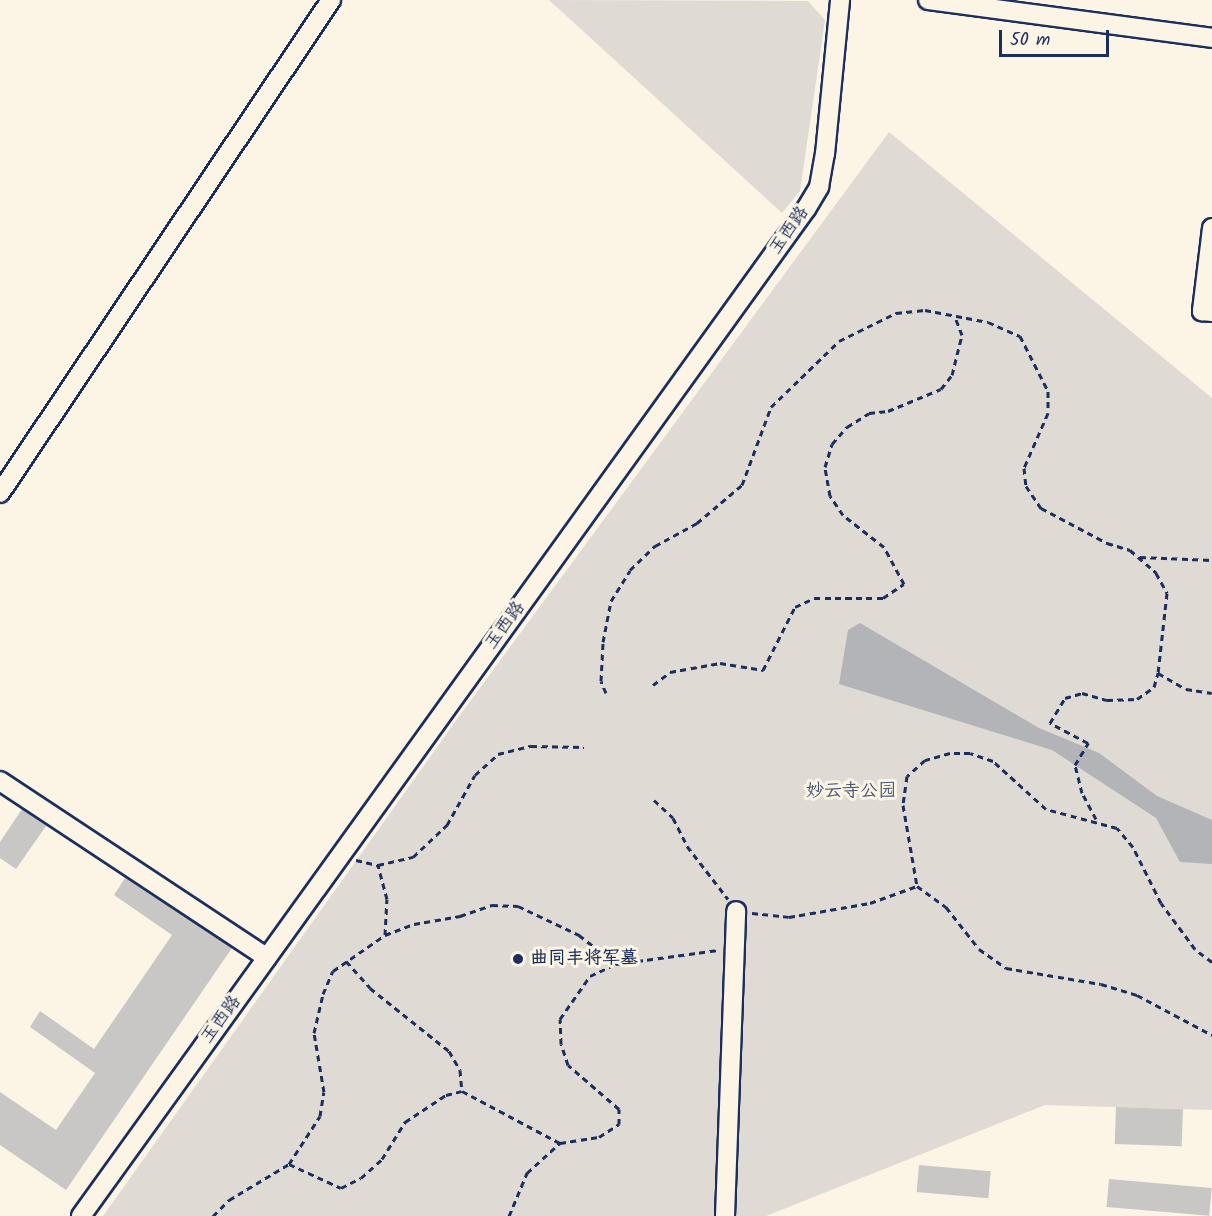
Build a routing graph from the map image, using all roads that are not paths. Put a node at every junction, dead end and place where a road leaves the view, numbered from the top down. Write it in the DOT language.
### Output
graph roads {
  1 [pos="331,0"];
  2 [pos="840,0"];
  3 [pos="928,0"];
  4 [pos="1212,38"];
  5 [pos="1212,228"];
  6 [pos="1212,312"];
  7 [pos="0,494"];
  8 [pos="0,782"];
  9 [pos="736,911"];
  10 [pos="267,958"];
  11 [pos="81,1216"];
  12 [pos="725,1216"];
  1 -- 7 [label="street"];
  2 -- 10 [label="street, 玉西路"];
  3 -- 4 [label="street"];
  5 -- 6 [label="street"];
  8 -- 10 [label="street"];
  9 -- 12 [label="street"];
  10 -- 11 [label="street, 玉西路"];
}
